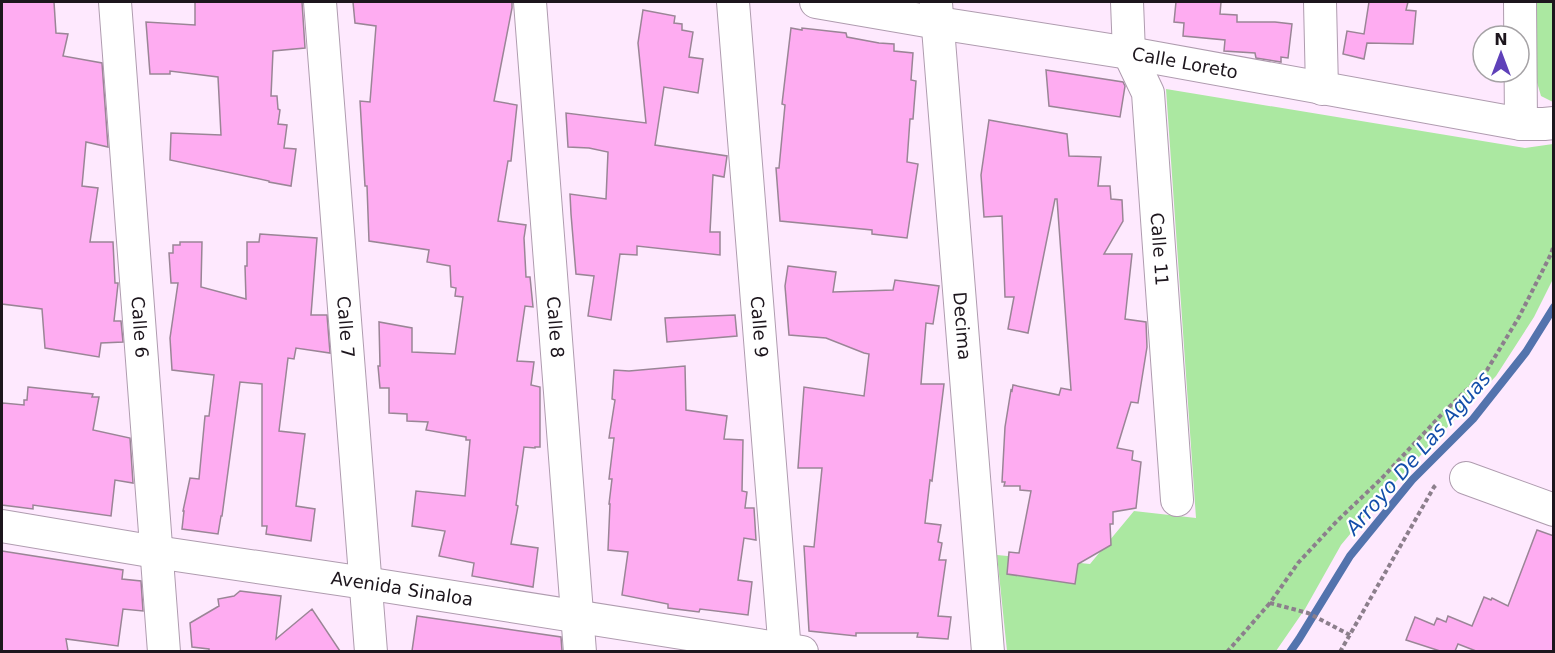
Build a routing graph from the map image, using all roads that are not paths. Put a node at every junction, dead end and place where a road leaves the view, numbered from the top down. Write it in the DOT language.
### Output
graph roads {
  1 [pos="115,2"];
  2 [pos="320,2"];
  3 [pos="530,2"];
  4 [pos="733,2"];
  5 [pos="816,2"];
  6 [pos="1127,2"];
  7 [pos="1320,2"];
  8 [pos="1520,2"];
  9 [pos="937,12"];
  10 [pos="1129,53"];
  11 [pos="1322,89"];
  12 [pos="1554,123"];
  13 [pos="1521,124"];
  14 [pos="1466,478"];
  15 [pos="1177,500"];
  16 [pos="1554,510"];
  17 [pos="2,526"];
  18 [pos="156,552"];
  19 [pos="365,583"];
  20 [pos="578,617"];
  21 [pos="164,651"];
  22 [pos="371,651"];
  23 [pos="580,651"];
  24 [pos="790,651"];
  25 [pos="988,651"];
  1 -- 18 [label="street, Calle 6"];
  2 -- 19 [label="street, Calle 7"];
  3 -- 20 [label="street, Calle 8"];
  4 -- 24 [label="street, Calle 9"];
  5 -- 9 [label="street, Calle Loreto"];
  6 -- 10 [label="street, Calle 11"];
  7 -- 11 [label="street"];
  8 -- 13 [label="street"];
  9 -- 10 [label="street, Calle Loreto"];
  9 -- 25 [label="street, Decima"];
  10 -- 11 [label="street, Calle Loreto"];
  10 -- 15 [label="street, Calle 11"];
  11 -- 13 [label="street, Calle Loreto"];
  12 -- 13 [label="street, Calle Loreto"];
  14 -- 16 [label="street"];
  17 -- 18 [label="street, Avenida Sinaloa"];
  18 -- 19 [label="street, Avenida Sinaloa"];
  18 -- 21 [label="street, Calle 6"];
  19 -- 20 [label="street, Avenida Sinaloa"];
  19 -- 22 [label="street, Calle 7"];
  20 -- 23 [label="street, Calle 8"];
  20 -- 24 [label="street, Avenida Sinaloa"];
}
